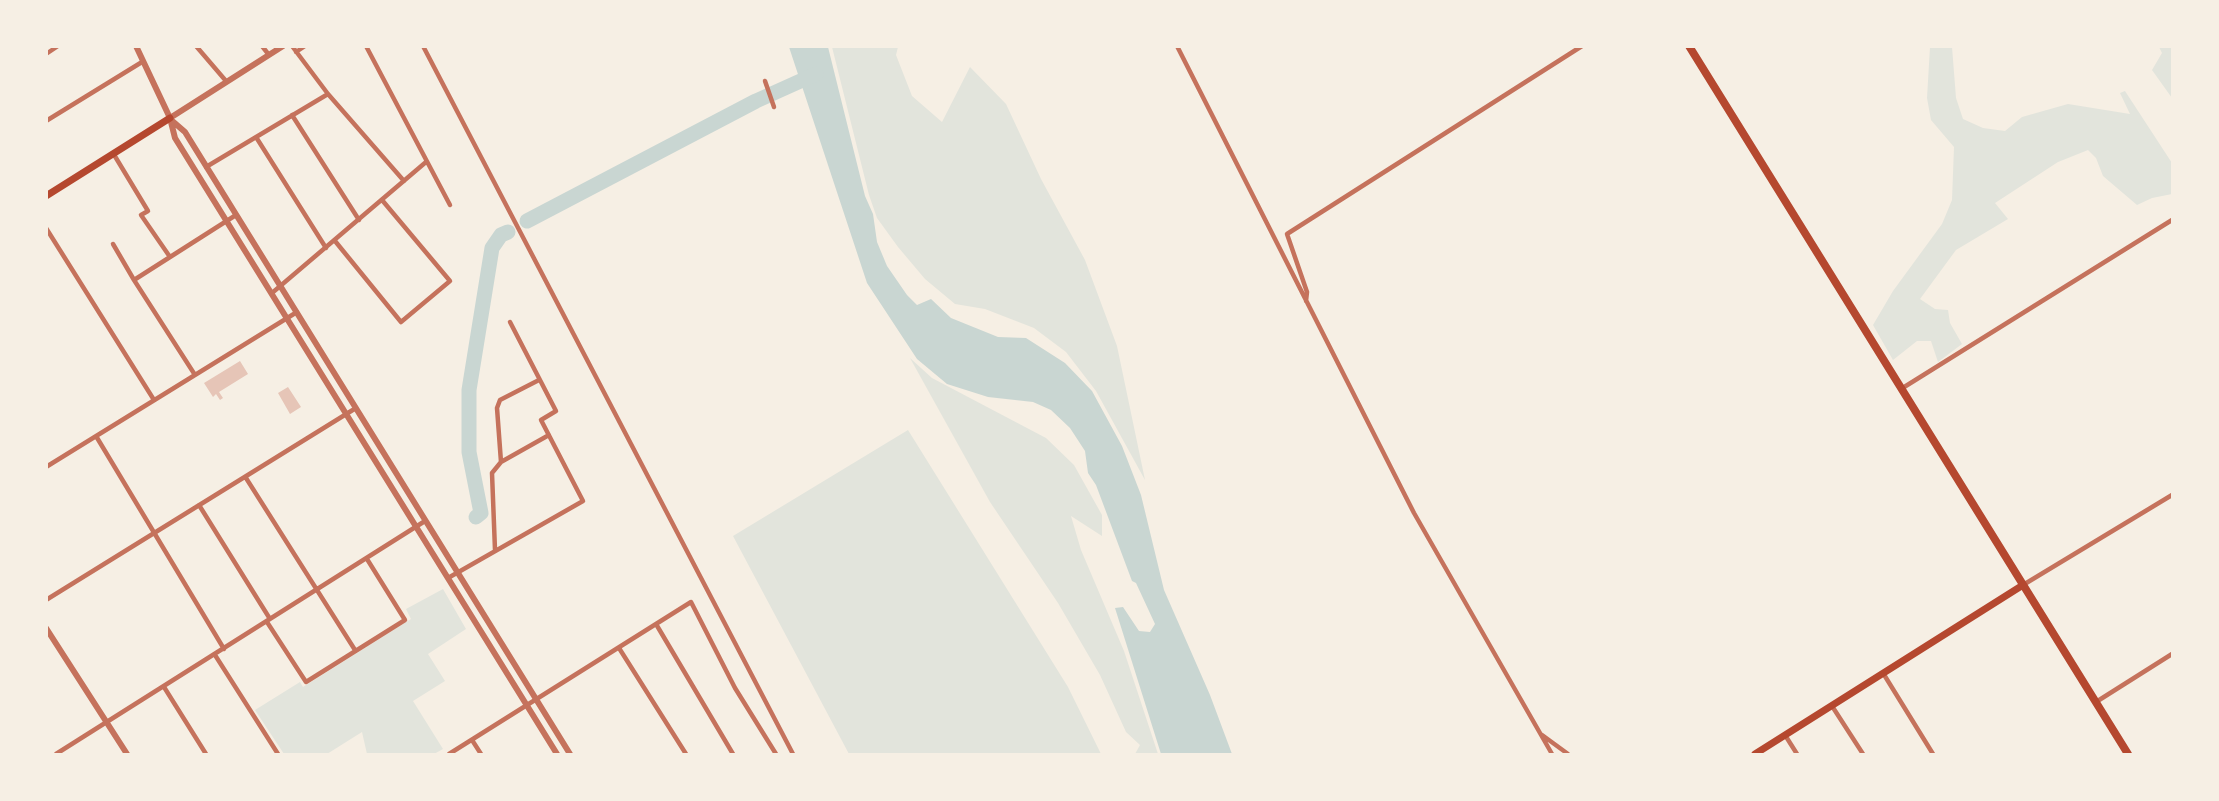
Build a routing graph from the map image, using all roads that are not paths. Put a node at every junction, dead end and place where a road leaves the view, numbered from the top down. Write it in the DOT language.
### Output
graph roads {
  1 [pos="58,46"];
  2 [pos="136,46"];
  3 [pos="196,46"];
  4 [pos="262,46"];
  5 [pos="283,46"];
  6 [pos="292,46"];
  7 [pos="305,46"];
  8 [pos="366,46"];
  9 [pos="423,46"];
  10 [pos="1177,46"];
  11 [pos="1582,46"];
  12 [pos="1689,46"];
  13 [pos="296,52"];
  14 [pos="46,54"];
  15 [pos="269,55"];
  16 [pos="142,62"];
  17 [pos="226,81"];
  18 [pos="765,81"];
  19 [pos="327,94"];
  20 [pos="774,107"];
  21 [pos="292,116"];
  22 [pos="170,118"];
  23 [pos="46,121"];
  24 [pos="256,137"];
  25 [pos="113,153"];
  26 [pos="426,162"];
  27 [pos="206,167"];
  28 [pos="404,181"];
  29 [pos="46,196"];
  30 [pos="382,200"];
  31 [pos="450,205"];
  32 [pos="236,215"];
  33 [pos="359,220"];
  34 [pos="2172,220"];
  35 [pos="227,221"];
  36 [pos="46,228"];
  37 [pos="335,241"];
  38 [pos="113,244"];
  39 [pos="326,248"];
  40 [pos="170,257"];
  41 [pos="134,279"];
  42 [pos="280,286"];
  43 [pos="272,293"];
  44 [pos="1306,301"];
  45 [pos="297,312"];
  46 [pos="287,318"];
  47 [pos="510,322"];
  48 [pos="195,375"];
  49 [pos="539,380"];
  50 [pos="1901,389"];
  51 [pos="154,400"];
  52 [pos="356,408"];
  53 [pos="347,414"];
  54 [pos="549,435"];
  55 [pos="96,436"];
  56 [pos="501,462"];
  57 [pos="46,467"];
  58 [pos="246,478"];
  59 [pos="2172,495"];
  60 [pos="199,505"];
  61 [pos="425,521"];
  62 [pos="416,527"];
  63 [pos="154,533"];
  64 [pos="495,550"];
  65 [pos="367,559"];
  66 [pos="458,572"];
  67 [pos="448,578"];
  68 [pos="2023,585"];
  69 [pos="316,590"];
  70 [pos="46,600"];
  71 [pos="268,620"];
  72 [pos="656,624"];
  73 [pos="46,628"];
  74 [pos="619,648"];
  75 [pos="224,649"];
  76 [pos="355,650"];
  77 [pos="2172,654"];
  78 [pos="215,655"];
  79 [pos="1883,674"];
  80 [pos="164,687"];
  81 [pos="536,700"];
  82 [pos="2096,702"];
  83 [pos="527,705"];
  84 [pos="1832,706"];
  85 [pos="107,722"];
  86 [pos="1540,734"];
  87 [pos="1785,735"];
  88 [pos="472,740"];
  89 [pos="56,754"];
  90 [pos="127,754"];
  91 [pos="206,754"];
  92 [pos="278,754"];
  93 [pos="449,754"];
  94 [pos="481,754"];
  95 [pos="557,754"];
  96 [pos="570,754"];
  97 [pos="686,754"];
  98 [pos="733,754"];
  99 [pos="776,754"];
  100 [pos="794,754"];
  101 [pos="1552,754"];
  102 [pos="1568,754"];
  103 [pos="1755,754"];
  104 [pos="1797,754"];
  105 [pos="1863,754"];
  106 [pos="1933,754"];
  107 [pos="2128,754"];
  1 -- 14 [label="street"];
  2 -- 16 [label="street"];
  3 -- 17 [label="street"];
  4 -- 15 [label="street"];
  5 -- 15 [label="street"];
  6 -- 13 [label="street"];
  7 -- 13 [label="street"];
  8 -- 26 [label="street"];
  9 -- 100 [label="street"];
  10 -- 44 [label="street"];
  11 -- 44 [label="street"];
  12 -- 50 [label="main road"];
  13 -- 19 [label="street"];
  15 -- 17 [label="street"];
  16 -- 22 [label="street"];
  16 -- 23 [label="street"];
  17 -- 22 [label="street"];
  18 -- 20 [label="street"];
  19 -- 21 [label="street"];
  19 -- 28 [label="street"];
  21 -- 24 [label="street"];
  21 -- 33 [label="street"];
  22 -- 25 [label="main road"];
  22 -- 27 [label="street"];
  22 -- 35 [label="street"];
  24 -- 27 [label="street"];
  24 -- 39 [label="street"];
  25 -- 29 [label="main road"];
  25 -- 40 [label="street"];
  26 -- 28 [label="street"];
  26 -- 31 [label="street"];
  27 -- 32 [label="street"];
  28 -- 30 [label="street"];
  30 -- 33 [label="street"];
  30 -- 37 [label="street"];
  32 -- 35 [label="street"];
  32 -- 42 [label="street"];
  33 -- 37 [label="street"];
  34 -- 50 [label="street"];
  35 -- 40 [label="street"];
  35 -- 43 [label="street"];
  36 -- 51 [label="street"];
  37 -- 39 [label="street"];
  38 -- 41 [label="street"];
  39 -- 42 [label="street"];
  40 -- 41 [label="street"];
  41 -- 48 [label="street"];
  42 -- 43 [label="street"];
  42 -- 45 [label="street"];
  43 -- 46 [label="street"];
  44 -- 86 [label="street"];
  45 -- 46 [label="street"];
  45 -- 52 [label="street"];
  46 -- 48 [label="street"];
  46 -- 53 [label="street"];
  47 -- 49 [label="street"];
  48 -- 51 [label="street"];
  49 -- 54 [label="street"];
  49 -- 56 [label="street"];
  50 -- 68 [label="main road"];
  51 -- 55 [label="street"];
  52 -- 53 [label="street"];
  52 -- 61 [label="street"];
  53 -- 58 [label="street"];
  53 -- 62 [label="street"];
  54 -- 56 [label="street"];
  54 -- 64 [label="street"];
  55 -- 57 [label="street"];
  55 -- 63 [label="street"];
  56 -- 64 [label="street"];
  58 -- 60 [label="street"];
  58 -- 69 [label="street"];
  59 -- 68 [label="street"];
  60 -- 63 [label="street"];
  60 -- 71 [label="street"];
  61 -- 62 [label="street"];
  61 -- 66 [label="street"];
  62 -- 65 [label="street"];
  62 -- 67 [label="street"];
  63 -- 70 [label="street"];
  63 -- 75 [label="street"];
  64 -- 66 [label="street"];
  65 -- 69 [label="street"];
  65 -- 76 [label="street"];
  66 -- 67 [label="street"];
  66 -- 81 [label="street"];
  67 -- 83 [label="street"];
  68 -- 79 [label="main road"];
  68 -- 82 [label="main road"];
  69 -- 71 [label="street"];
  69 -- 76 [label="street"];
  71 -- 75 [label="street"];
  71 -- 76 [label="street"];
  72 -- 74 [label="street"];
  72 -- 98 [label="street"];
  72 -- 99 [label="street"];
  73 -- 85 [label="street"];
  74 -- 81 [label="street"];
  74 -- 97 [label="street"];
  75 -- 78 [label="street"];
  77 -- 82 [label="street"];
  78 -- 80 [label="street"];
  78 -- 92 [label="street"];
  79 -- 84 [label="main road"];
  79 -- 106 [label="street"];
  80 -- 85 [label="street"];
  80 -- 91 [label="street"];
  81 -- 83 [label="street"];
  81 -- 96 [label="street"];
  82 -- 107 [label="main road"];
  83 -- 88 [label="street"];
  83 -- 95 [label="street"];
  84 -- 87 [label="main road"];
  84 -- 105 [label="street"];
  85 -- 89 [label="street"];
  85 -- 90 [label="street"];
  86 -- 101 [label="street"];
  86 -- 102 [label="street"];
  87 -- 103 [label="main road"];
  87 -- 104 [label="street"];
  88 -- 93 [label="street"];
  88 -- 94 [label="street"];
}
